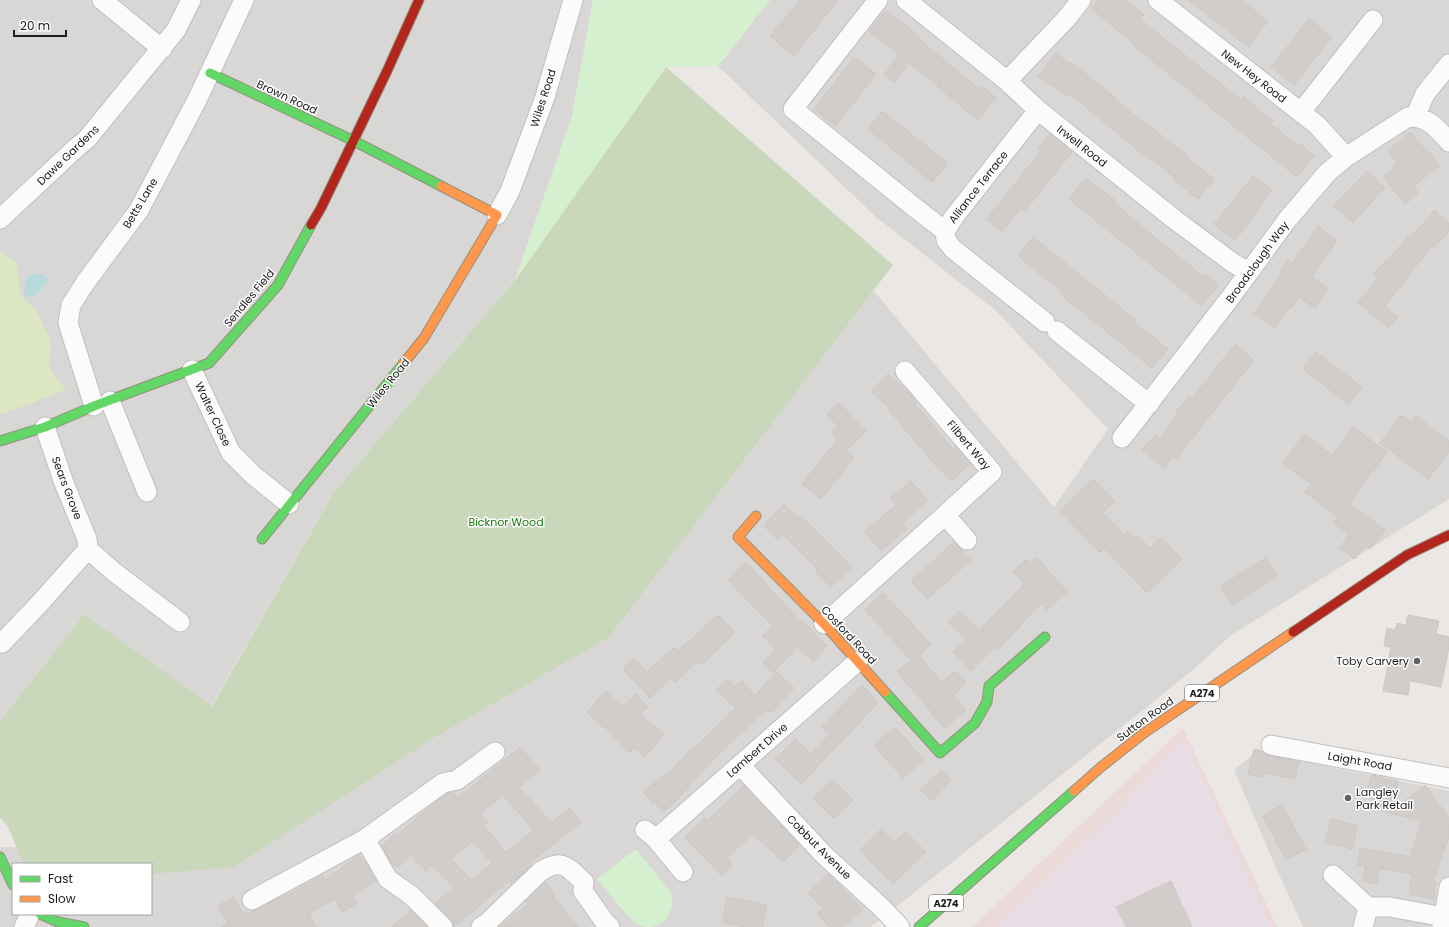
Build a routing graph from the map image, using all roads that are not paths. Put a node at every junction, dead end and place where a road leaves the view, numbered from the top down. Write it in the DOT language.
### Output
graph roads {
  1 [pos="102,0"];
  2 [pos="190,0"];
  3 [pos="244,0"];
  4 [pos="419,0"];
  5 [pos="573,0"];
  6 [pos="878,0"];
  7 [pos="906,0"];
  8 [pos="1081,0"];
  9 [pos="1158,0"];
  10 [pos="1373,20"];
  11 [pos="162,49"];
  12 [pos="1449,64"];
  13 [pos="210,73"];
  14 [pos="1007,81"];
  15 [pos="1038,110"];
  16 [pos="1301,112"];
  17 [pos="1417,117"];
  18 [pos="354,141"];
  19 [pos="1449,142"];
  20 [pos="1346,157"];
  21 [pos="497,215"];
  22 [pos="0,219"];
  23 [pos="945,231"];
  24 [pos="1249,272"];
  25 [pos="192,370"];
  26 [pos="905,371"];
  27 [pos="102,404"];
  28 [pos="1148,404"];
  29 [pos="45,427"];
  30 [pos="1122,438"];
  31 [pos="0,441"];
  32 [pos="147,492"];
  33 [pos="289,504"];
  34 [pos="945,514"];
  35 [pos="756,516"];
  36 [pos="1449,535"];
  37 [pos="262,539"];
  38 [pos="968,540"];
  39 [pos="88,549"];
  40 [pos="180,622"];
  41 [pos="824,624"];
  42 [pos="1046,637"];
  43 [pos="2,644"];
  44 [pos="858,661"];
  45 [pos="1271,745"];
  46 [pos="495,752"];
  47 [pos="740,765"];
  48 [pos="1449,778"];
  49 [pos="366,839"];
  50 [pos="0,857"];
  51 [pos="683,872"];
  52 [pos="1333,875"];
  53 [pos="12,883"];
  54 [pos="1449,887"];
  55 [pos="252,900"];
  56 [pos="1368,907"];
  57 [pos="30,915"];
  58 [pos="42,915"];
  59 [pos="1443,922"];
  60 [pos="24,927"];
  61 [pos="84,927"];
  62 [pos="442,927"];
  63 [pos="481,927"];
  64 [pos="610,927"];
  65 [pos="900,927"];
  66 [pos="919,927"];
  67 [pos="1363,927"];
  1 -- 11 [label="street"];
  2 -- 11 [label="street, Dawe Gardens"];
  3 -- 13 [label="street, Betts Lane"];
  4 -- 18 [label="street, Sendles Field"];
  5 -- 21 [label="street, Wiles Road"];
  6 -- 23 [label="street"];
  7 -- 14 [label="street, Irwell Road"];
  8 -- 14 [label="street"];
  9 -- 16 [label="street, New Hey Road"];
  10 -- 16 [label="street"];
  11 -- 22 [label="street, Dawe Gardens"];
  12 -- 17 [label="street"];
  13 -- 18 [label="street, Brown Road"];
  13 -- 27 [label="street, Betts Lane"];
  14 -- 15 [label="street, Irwell Road"];
  15 -- 23 [label="street, Alliance Terrace"];
  15 -- 24 [label="street, Irwell Road"];
  16 -- 20 [label="street, New Hey Road"];
  17 -- 19 [label="street"];
  17 -- 20 [label="street, Broadclough Way"];
  18 -- 21 [label="street"];
  18 -- 25 [label="street, Sendles Field"];
  20 -- 24 [label="street, Broadclough Way"];
  21 -- 33 [label="street, Wiles Road"];
  23 -- 28 [label="street, Alliance Terrace"];
  24 -- 28 [label="street, Broadclough Way"];
  25 -- 27 [label="street, Sendles Field"];
  25 -- 33 [label="street, Walter Close"];
  26 -- 34 [label="street, Filbert Way"];
  27 -- 29 [label="street, Sendles Field"];
  27 -- 32 [label="street, Betts Lane"];
  28 -- 30 [label="street, Broadclough Way"];
  29 -- 31 [label="street, Sendles Field"];
  29 -- 39 [label="street, Sears Grove"];
  33 -- 37 [label="street, Wiles Road"];
  34 -- 38 [label="street"];
  34 -- 41 [label="street, Filbert Way"];
  35 -- 41 [label="street, Cosford Road"];
  36 -- 66 [label="street, Sutton Road / A274"];
  39 -- 40 [label="street"];
  39 -- 43 [label="street"];
  41 -- 44 [label="street, Cosford Road"];
  42 -- 44 [label="street, Cosford Road"];
  44 -- 47 [label="street, Lambert Drive"];
  45 -- 48 [label="street, Laight Road"];
  46 -- 49 [label="street"];
  47 -- 51 [label="street, Lambert Drive"];
  47 -- 65 [label="street, Cobbut Avenue"];
  49 -- 55 [label="street"];
  49 -- 62 [label="street"];
  50 -- 53 [label="street"];
  52 -- 56 [label="street"];
  54 -- 59 [label="street"];
  56 -- 59 [label="street"];
  56 -- 67 [label="street"];
  57 -- 60 [label="street"];
  58 -- 61 [label="street"];
  63 -- 64 [label="street"];
}
